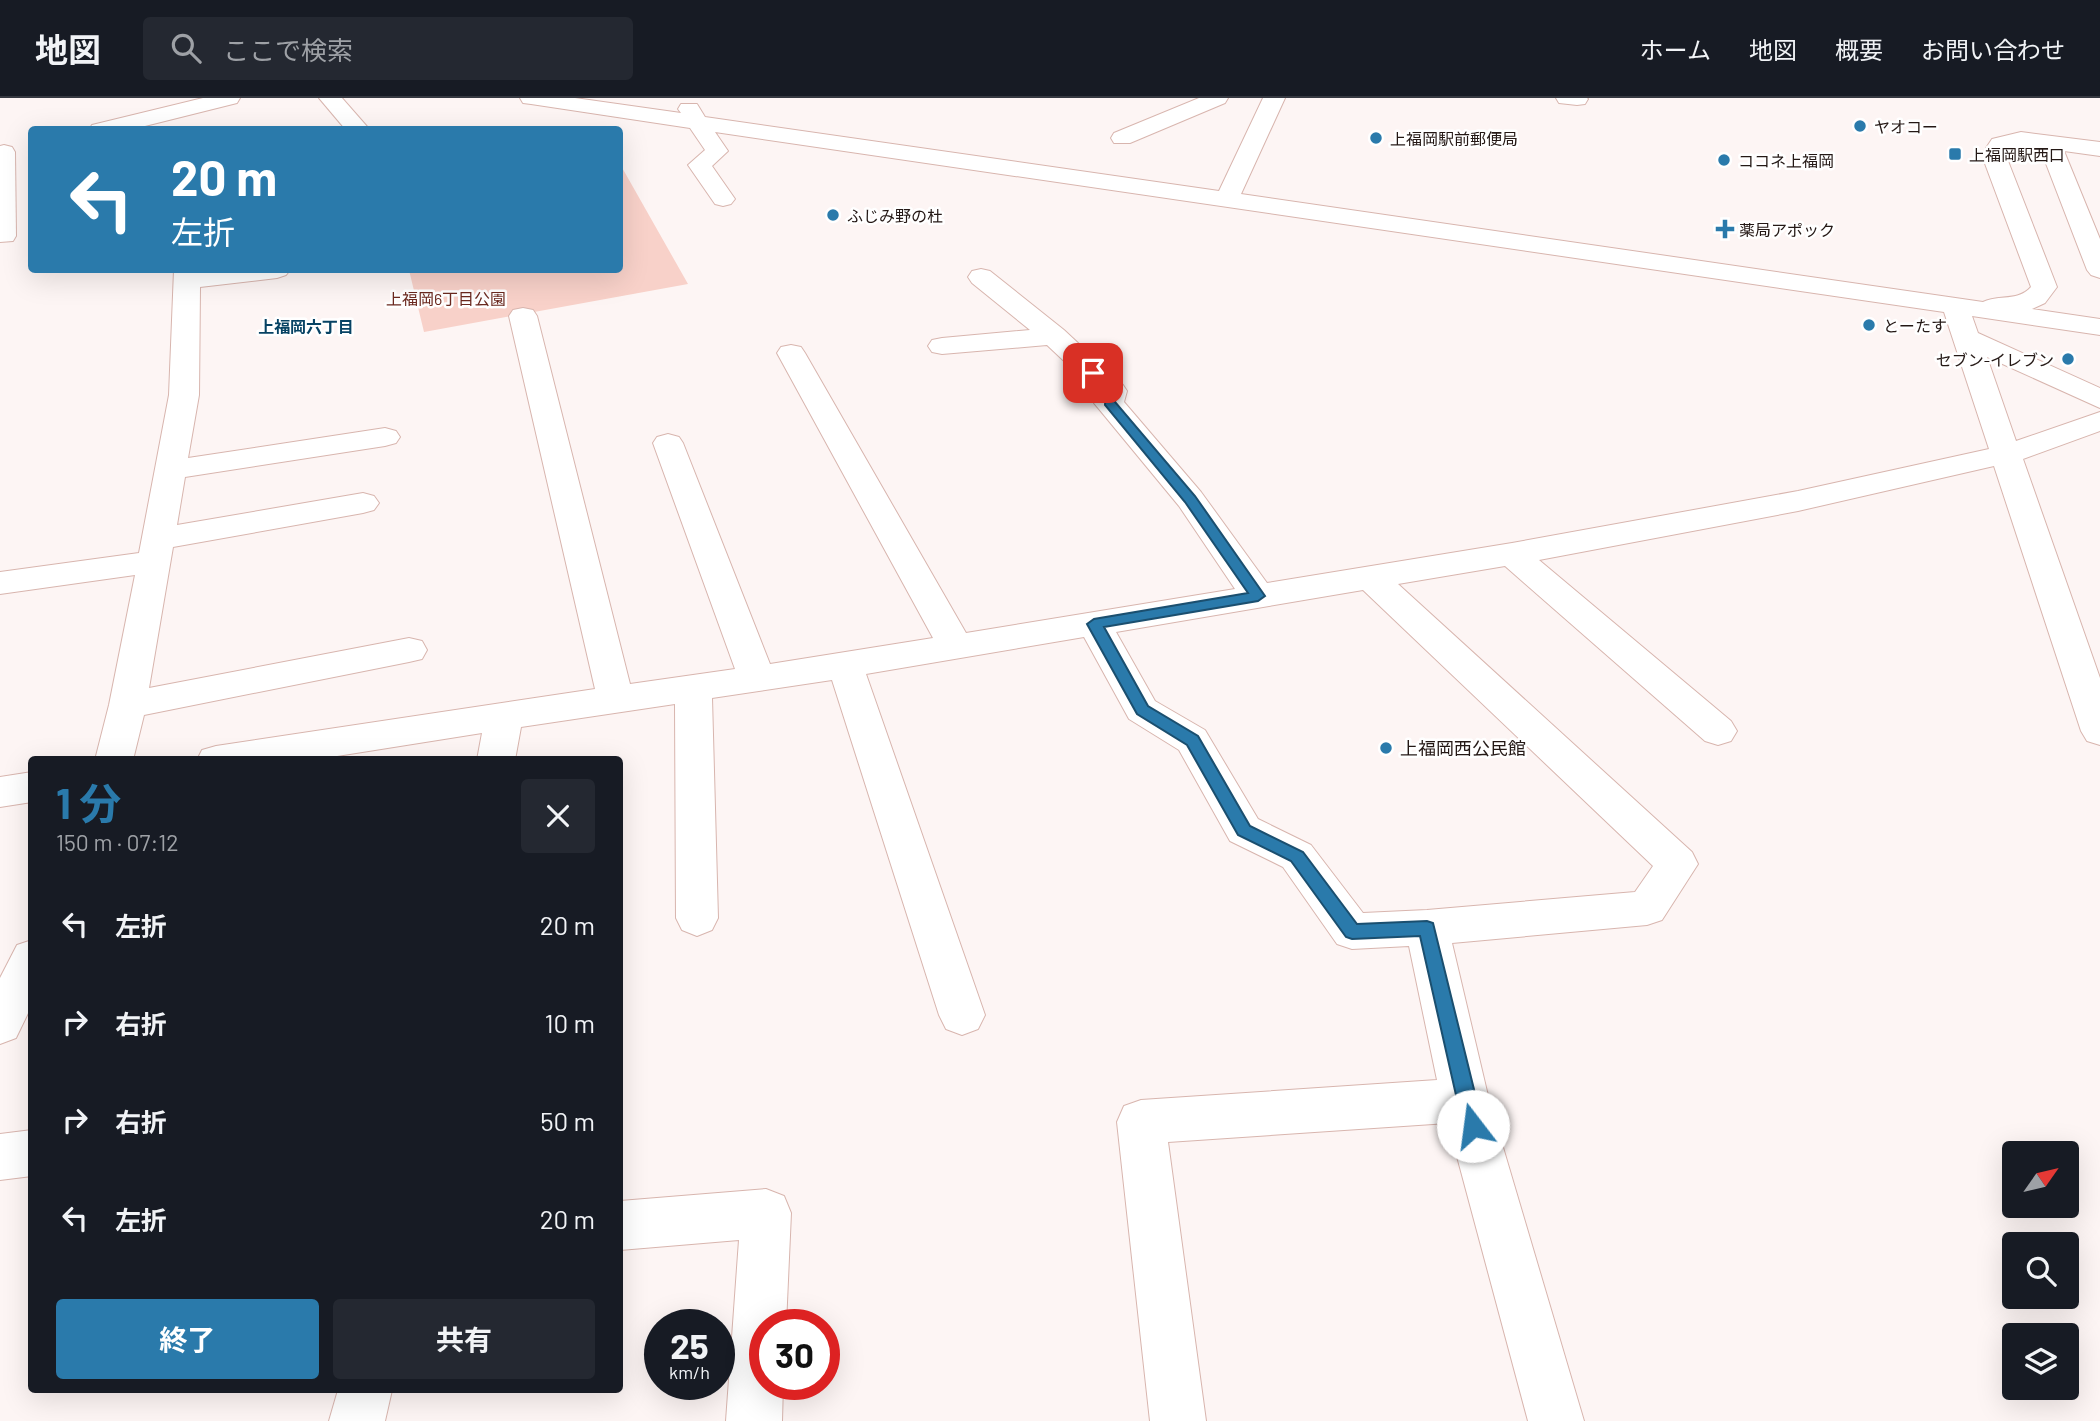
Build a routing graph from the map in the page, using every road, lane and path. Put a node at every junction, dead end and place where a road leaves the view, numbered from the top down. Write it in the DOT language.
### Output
graph roads {
  1 [pos="229,98"];
  2 [pos="330,98"];
  3 [pos="531,98"];
  4 [pos="682,98"];
  5 [pos="1217,98"];
  6 [pos="1274,98"];
  7 [pos="131,101"];
  8 [pos="174,121"];
  9 [pos="699,122"];
  10 [pos="130,126"];
  11 [pos="355,126"];
  12 [pos="1122,138"];
  13 [pos="2049,142"];
  14 [pos="2100,149"];
  15 [pos="9,151"];
  16 [pos="1227,198"];
  17 [pos="723,199"];
  18 [pos="4,236"];
  19 [pos="2100,270"];
  20 [pos="222,273"];
  21 [pos="186,275"];
  22 [pos="981,277"];
  23 [pos="2044,287"];
  24 [pos="1955,306"];
  25 [pos="523,316"];
  26 [pos="2100,325"];
  27 [pos="1054,336"];
  28 [pos="1965,337"];
  29 [pos="942,346"];
  30 [pos="791,353"];
  31 [pos="2100,399"];
  32 [pos="2100,421"];
  33 [pos="385,437"];
  34 [pos="668,443"];
  35 [pos="2008,454"];
  36 [pos="169,470"];
  37 [pos="363,503"];
  38 [pos="156,551"];
  39 [pos="1512,554"];
  40 [pos="1371,579"];
  41 [pos="0,583"];
  42 [pos="1258,596"];
  43 [pos="1094,624"];
  44 [pos="956,647"];
  45 [pos="409,650"];
  46 [pos="845,665"];
  47 [pos="757,678"];
  48 [pos="693,688"];
  49 [pos="616,699"];
  50 [pos="128,705"];
  51 [pos="504,716"];
  52 [pos="1718,731"];
  53 [pos="2100,731"];
  54 [pos="115,756"];
  55 [pos="242,756"];
  56 [pos="497,756"];
  57 [pos="28,788"];
  58 [pos="0,792"];
  59 [pos="697,918"];
  60 [pos="1427,928"];
  61 [pos="28,966"];
  62 [pos="962,1014"];
  63 [pos="0,1024"];
  64 [pos="1465,1100"];
  65 [pos="28,1154"];
  66 [pos="0,1157"];
  67 [pos="623,1225"];
  68 [pos="364,1393"];
  69 [pos="357,1421"];
  70 [pos="754,1421"];
  71 [pos="1178,1421"];
  72 [pos="1556,1421"];
  1 -- 8 [label="street"];
  2 -- 11 [label="street"];
  3 -- 9 [label="street"];
  4 -- 9 [label="street"];
  5 -- 12 [label="street"];
  6 -- 16 [label="street"];
  7 -- 8 [label="street"];
  8 -- 10 [label="street"];
  9 -- 16 [label="street"];
  9 -- 17 [label="street"];
  13 -- 14 [label="street"];
  13 -- 19 [label="street"];
  13 -- 23 [label="street"];
  15 -- 18 [label="street"];
  16 -- 24 [label="street"];
  20 -- 21 [label="street"];
  21 -- 36 [label="street"];
  22 -- 27 [label="street"];
  23 -- 24 [label="street"];
  23 -- 26 [label="street"];
  24 -- 26 [label="street"];
  24 -- 28 [label="street"];
  25 -- 49 [label="street"];
  27 -- 29 [label="street"];
  27 -- 42 [label="street"];
  28 -- 31 [label="street"];
  28 -- 35 [label="street"];
  30 -- 44 [label="street"];
  32 -- 35 [label="street"];
  33 -- 36 [label="street"];
  34 -- 47 [label="street"];
  35 -- 39 [label="street"];
  35 -- 53 [label="street"];
  36 -- 38 [label="street"];
  37 -- 38 [label="street"];
  38 -- 41 [label="street"];
  38 -- 50 [label="street"];
  39 -- 40 [label="street"];
  39 -- 52 [label="street"];
  40 -- 42 [label="street"];
  40 -- 60 [label="street"];
  42 -- 43 [label="street"];
  43 -- 44 [label="street"];
  43 -- 60 [label="street"];
  44 -- 46 [label="street"];
  45 -- 50 [label="street"];
  46 -- 47 [label="street"];
  46 -- 62 [label="street"];
  47 -- 48 [label="street"];
  48 -- 49 [label="street"];
  48 -- 59 [label="street"];
  49 -- 51 [label="street"];
  50 -- 54 [label="street"];
  51 -- 55 [label="street"];
  51 -- 56 [label="street"];
  57 -- 58 [label="street"];
  60 -- 64 [label="street"];
  61 -- 63 [label="street"];
  64 -- 71 [label="street"];
  64 -- 72 [label="street"];
  65 -- 66 [label="street"];
  67 -- 70 [label="street"];
  68 -- 69 [label="street"];
}
